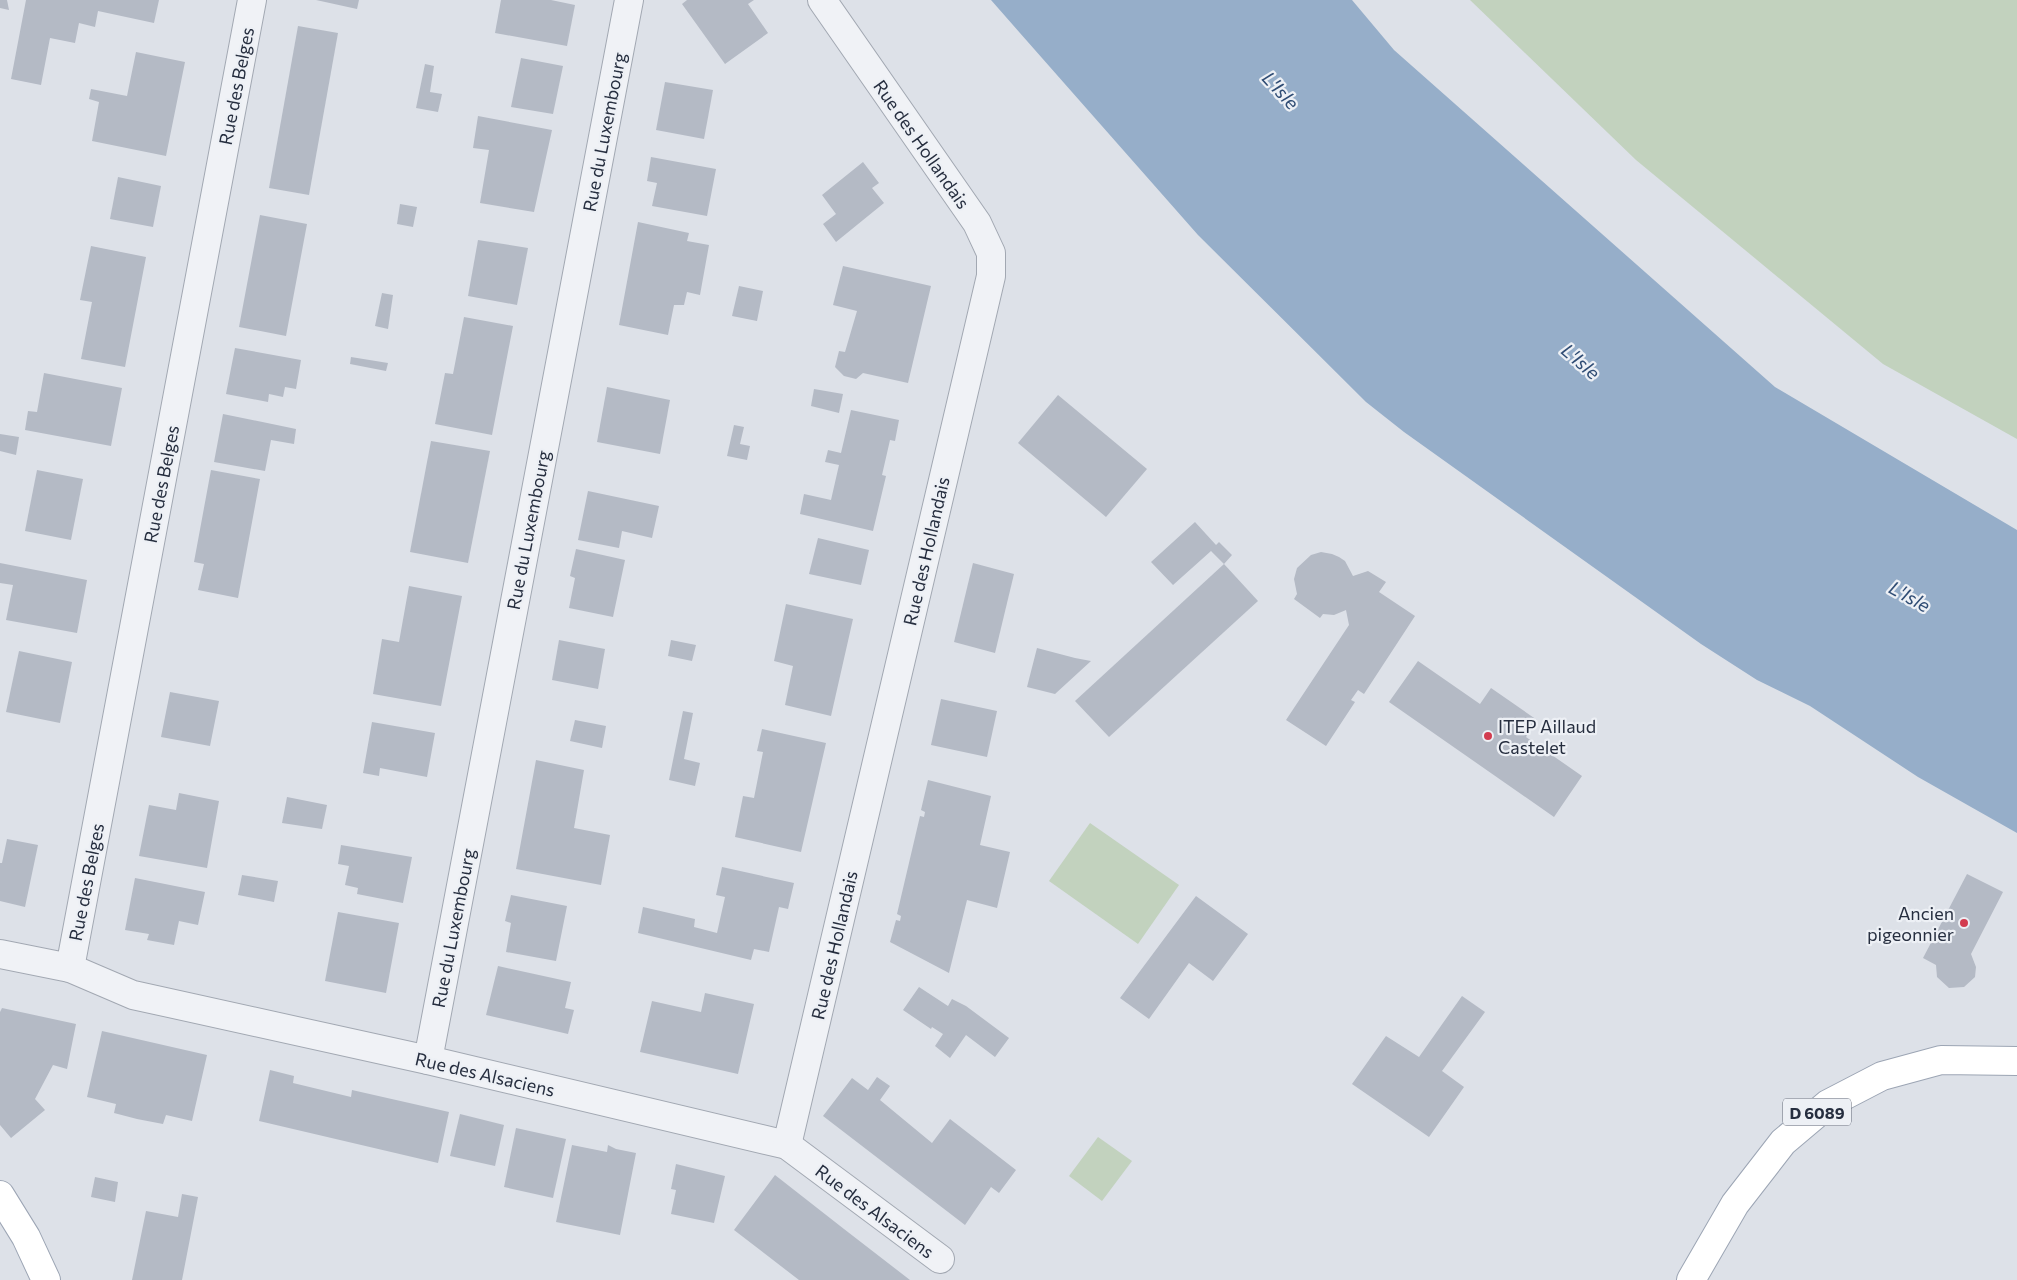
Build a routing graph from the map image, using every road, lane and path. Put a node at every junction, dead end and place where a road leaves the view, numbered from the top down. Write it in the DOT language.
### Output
graph roads {
  1 [pos="252,0"];
  2 [pos="629,0"];
  3 [pos="822,0"];
  4 [pos="0,954"];
  5 [pos="70,968"];
  6 [pos="428,1060"];
  7 [pos="2017,1061"];
  8 [pos="787,1145"];
  9 [pos="0,1195"];
  10 [pos="940,1259"];
  11 [pos="46,1280"];
  12 [pos="1691,1280"];
  1 -- 5 [label="street, Rue des Belges"];
  2 -- 6 [label="street, Rue du Luxembourg"];
  3 -- 8 [label="street, Rue des Hollandais"];
  4 -- 5 [label="street, Rue des Alsaciens"];
  5 -- 6 [label="street, Rue des Alsaciens"];
  6 -- 8 [label="street, Rue des Alsaciens"];
  7 -- 12 [label="main road, D 6089"];
  8 -- 10 [label="street, Rue des Alsaciens"];
  9 -- 11 [label="main road"];
}
